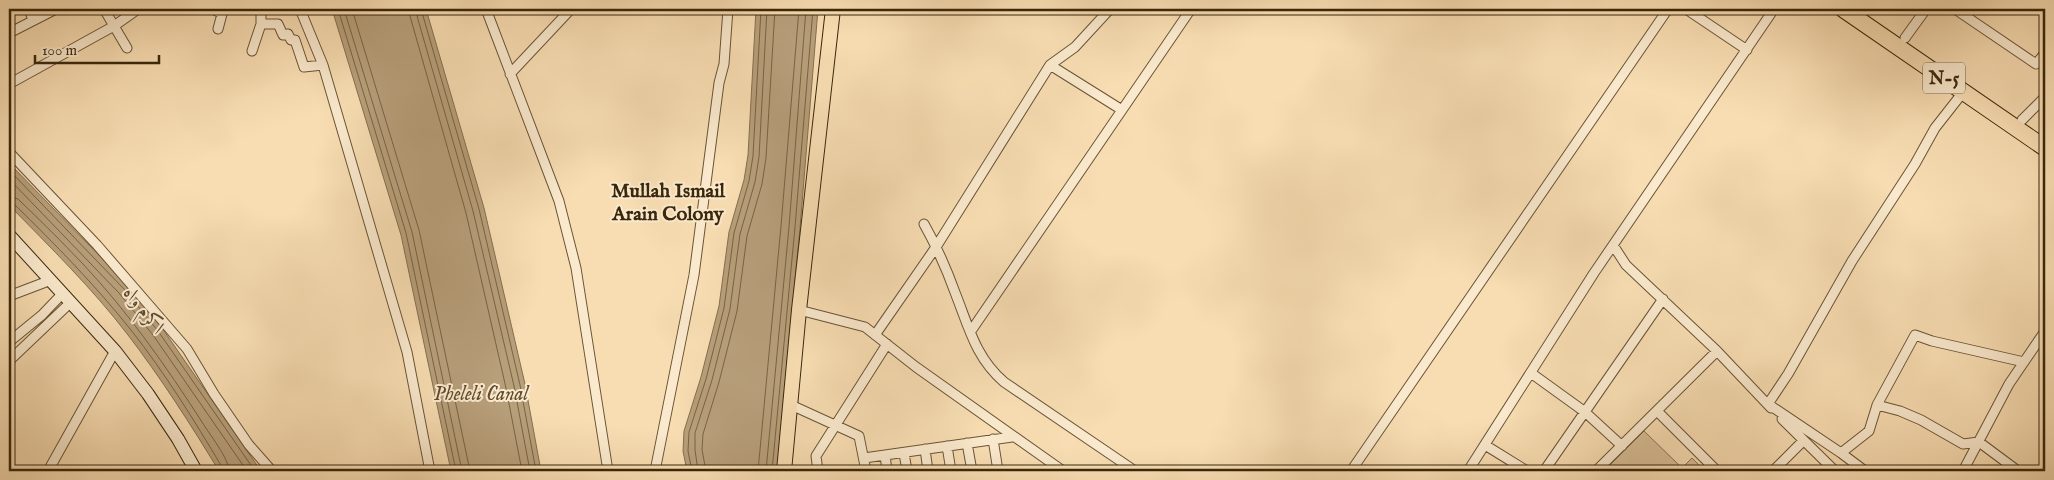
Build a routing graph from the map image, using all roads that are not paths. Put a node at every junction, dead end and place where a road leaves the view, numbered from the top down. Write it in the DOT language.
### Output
graph roads {
  1 [pos="29,9"];
  2 [pos="56,9"];
  3 [pos="104,9"];
  4 [pos="138,9"];
  5 [pos="213,9"];
  6 [pos="260,9"];
  7 [pos="300,9"];
  8 [pos="486,9"];
  9 [pos="571,9"];
  10 [pos="728,9"];
  11 [pos="833,9"];
  12 [pos="1110,9"];
  13 [pos="1191,9"];
  14 [pos="1668,9"];
  15 [pos="1686,9"];
  16 [pos="1774,9"];
  17 [pos="1843,9"];
  18 [pos="1862,9"];
  19 [pos="1926,9"];
  20 [pos="1955,9"];
  21 [pos="34,20"];
  22 [pos="262,24"];
  23 [pos="114,26"];
  24 [pos="1878,26"];
  25 [pos="218,29"];
  26 [pos="9,33"];
  27 [pos="1905,38"];
  28 [pos="127,48"];
  29 [pos="1746,50"];
  30 [pos="252,51"];
  31 [pos="2045,53"];
  32 [pos="323,64"];
  33 [pos="1050,65"];
  34 [pos="510,74"];
  35 [pos="9,84"];
  36 [pos="1964,91"];
  37 [pos="2045,97"];
  38 [pos="1122,110"];
  39 [pos="2022,120"];
  40 [pos="2045,136"];
  41 [pos="2045,148"];
  42 [pos="9,152"];
  43 [pos="924,224"];
  44 [pos="11,241"];
  45 [pos="1613,245"];
  46 [pos="936,246"];
  47 [pos="51,280"];
  48 [pos="9,296"];
  49 [pos="67,298"];
  50 [pos="1663,299"];
  51 [pos="799,310"];
  52 [pos="971,331"];
  53 [pos="2045,331"];
  54 [pos="876,335"];
  55 [pos="9,342"];
  56 [pos="887,344"];
  57 [pos="115,351"];
  58 [pos="1717,351"];
  59 [pos="9,361"];
  60 [pos="2024,362"];
  61 [pos="1531,373"];
  62 [pos="1768,404"];
  63 [pos="791,405"];
  64 [pos="1878,405"];
  65 [pos="1657,411"];
  66 [pos="1585,412"];
  67 [pos="836,424"];
  68 [pos="1012,436"];
  69 [pos="993,439"];
  70 [pos="1803,441"];
  71 [pos="967,442"];
  72 [pos="1978,442"];
  73 [pos="1485,445"];
  74 [pos="947,446"];
  75 [pos="1622,446"];
  76 [pos="925,449"];
  77 [pos="904,452"];
  78 [pos="1841,453"];
  79 [pos="885,455"];
  80 [pos="864,458"];
  81 [pos="48,471"];
  82 [pos="196,471"];
  83 [pos="272,471"];
  84 [pos="430,471"];
  85 [pos="608,471"];
  86 [pos="655,471"];
  87 [pos="784,471"];
  88 [pos="818,471"];
  89 [pos="866,471"];
  90 [pos="887,471"];
  91 [pos="907,471"];
  92 [pos="928,471"];
  93 [pos="951,471"];
  94 [pos="972,471"];
  95 [pos="998,471"];
  96 [pos="1063,471"];
  97 [pos="1135,471"];
  98 [pos="1351,471"];
  99 [pos="1468,471"];
  100 [pos="1527,471"];
  101 [pos="1544,471"];
  102 [pos="1596,471"];
  103 [pos="1717,471"];
  104 [pos="1773,471"];
  105 [pos="1835,471"];
  106 [pos="1865,471"];
  107 [pos="1963,471"];
  108 [pos="2018,471"];
  1 -- 21 [label="street"];
  2 -- 21 [label="street"];
  3 -- 23 [label="street"];
  4 -- 23 [label="street"];
  5 -- 25 [label="street"];
  6 -- 22 [label="street"];
  7 -- 32 [label="street"];
  8 -- 34 [label="street"];
  9 -- 34 [label="street"];
  10 -- 86 [label="street"];
  11 -- 51 [label="main road"];
  12 -- 33 [label="street"];
  13 -- 38 [label="street"];
  14 -- 98 [label="street"];
  15 -- 29 [label="street"];
  16 -- 29 [label="street"];
  17 -- 24 [label="highway, N-5"];
  18 -- 24 [label="highway, N-5"];
  19 -- 27 [label="street"];
  20 -- 31 [label="street"];
  21 -- 26 [label="street"];
  22 -- 30 [label="street"];
  22 -- 32 [label="street"];
  23 -- 28 [label="street"];
  23 -- 35 [label="street"];
  24 -- 27 [label="highway, N-5"];
  24 -- 36 [label="highway, N-5"];
  27 -- 39 [label="highway, N-5"];
  29 -- 45 [label="street"];
  32 -- 84 [label="street"];
  33 -- 38 [label="street"];
  33 -- 46 [label="street"];
  34 -- 85 [label="street"];
  36 -- 41 [label="highway, N-5"];
  36 -- 62 [label="street"];
  37 -- 39 [label="street"];
  38 -- 52 [label="street"];
  39 -- 40 [label="highway, N-5"];
  42 -- 83 [label="street"];
  43 -- 46 [label="street"];
  44 -- 47 [label="street"];
  45 -- 50 [label="street"];
  45 -- 61 [label="street"];
  46 -- 52 [label="street"];
  46 -- 54 [label="street"];
  47 -- 48 [label="street"];
  47 -- 49 [label="street"];
  49 -- 55 [label="street"];
  49 -- 57 [label="street"];
  49 -- 59 [label="street"];
  50 -- 58 [label="street"];
  50 -- 66 [label="street"];
  51 -- 54 [label="street"];
  51 -- 63 [label="main road"];
  52 -- 97 [label="street"];
  53 -- 60 [label="street"];
  54 -- 56 [label="street"];
  56 -- 67 [label="street"];
  56 -- 68 [label="street"];
  57 -- 81 [label="street"];
  57 -- 82 [label="street"];
  58 -- 62 [label="street"];
  58 -- 65 [label="street"];
  60 -- 64 [label="street"];
  60 -- 72 [label="street"];
  61 -- 66 [label="street"];
  61 -- 73 [label="street"];
  62 -- 70 [label="street"];
  62 -- 78 [label="street"];
  63 -- 67 [label="street"];
  63 -- 87 [label="main road"];
  64 -- 72 [label="street"];
  64 -- 78 [label="street"];
  65 -- 75 [label="street"];
  65 -- 103 [label="street"];
  66 -- 75 [label="street"];
  66 -- 101 [label="street"];
  67 -- 80 [label="street"];
  67 -- 88 [label="street"];
  68 -- 69 [label="street"];
  68 -- 96 [label="street"];
  69 -- 71 [label="street"];
  69 -- 95 [label="street"];
  70 -- 104 [label="street"];
  70 -- 105 [label="street"];
  71 -- 74 [label="street"];
  71 -- 94 [label="street"];
  72 -- 107 [label="street"];
  72 -- 108 [label="street"];
  73 -- 99 [label="street"];
  73 -- 100 [label="street"];
  74 -- 76 [label="street"];
  74 -- 93 [label="street"];
  75 -- 102 [label="street"];
  76 -- 77 [label="street"];
  76 -- 92 [label="street"];
  77 -- 79 [label="street"];
  77 -- 91 [label="street"];
  78 -- 106 [label="street"];
  79 -- 80 [label="street"];
  79 -- 90 [label="street"];
  80 -- 89 [label="street"];
}
